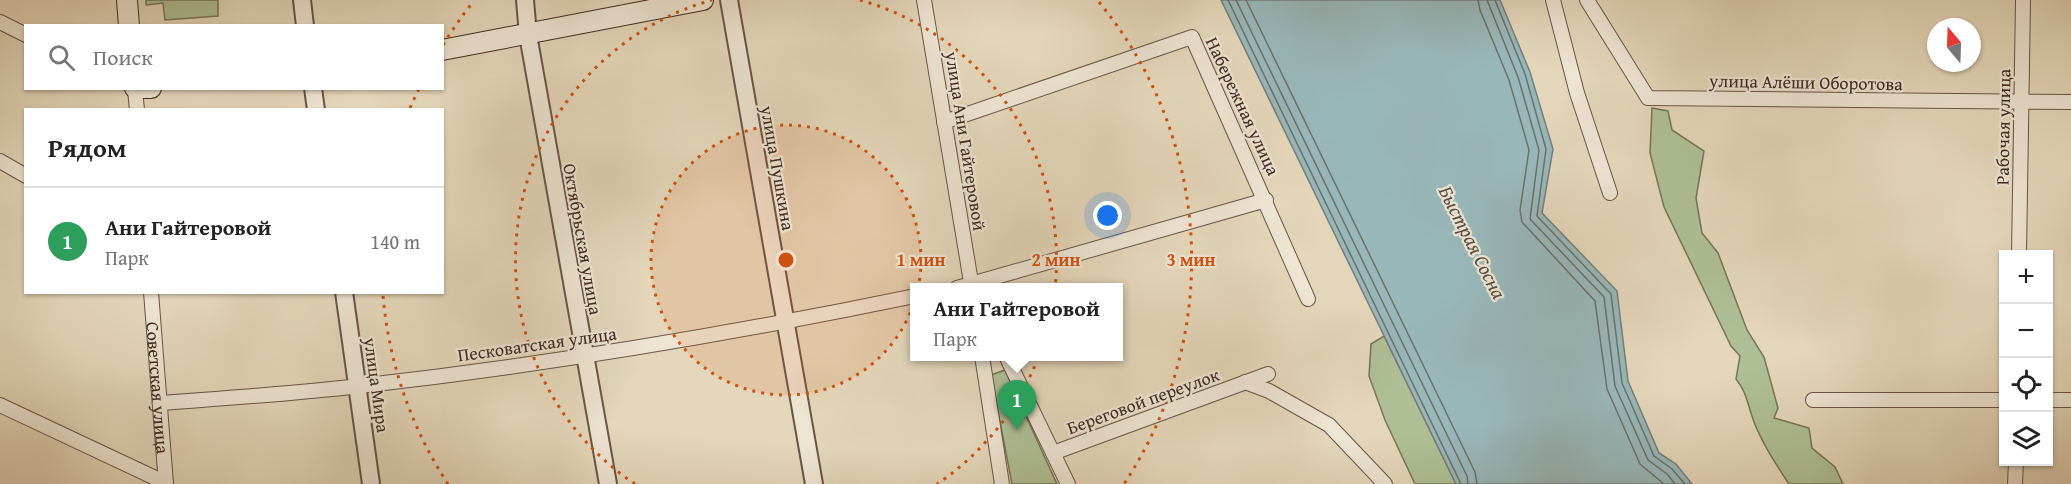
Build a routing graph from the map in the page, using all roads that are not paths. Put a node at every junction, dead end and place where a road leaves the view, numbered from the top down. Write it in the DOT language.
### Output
graph roads {
  1 [pos="127,0"];
  2 [pos="302,0"];
  3 [pos="525,0"];
  4 [pos="703,0"];
  5 [pos="729,0"];
  6 [pos="924,0"];
  7 [pos="1553,0"];
  8 [pos="1587,0"];
  9 [pos="2023,0"];
  10 [pos="0,22"];
  11 [pos="129,24"];
  12 [pos="305,24"];
  13 [pos="24,34"];
  14 [pos="528,35"];
  15 [pos="444,50"];
  16 [pos="313,90"];
  17 [pos="2021,102"];
  18 [pos="2071,102"];
  19 [pos="316,108"];
  20 [pos="944,123"];
  21 [pos="0,160"];
  22 [pos="24,175"];
  23 [pos="1610,193"];
  24 [pos="1266,200"];
  25 [pos="2019,250"];
  26 [pos="967,283"];
  27 [pos="982,283"];
  28 [pos="151,294"];
  29 [pos="344,294"];
  30 [pos="910,297"];
  31 [pos="1308,299"];
  32 [pos="786,323"];
  33 [pos="584,356"];
  34 [pos="983,361"];
  35 [pos="1008,361"];
  36 [pos="1268,374"];
  37 [pos="1245,382"];
  38 [pos="358,387"];
  39 [pos="1814,400"];
  40 [pos="1999,400"];
  41 [pos="2053,400"];
  42 [pos="2071,400"];
  43 [pos="160,403"];
  44 [pos="0,405"];
  45 [pos="1053,453"];
  46 [pos="2016,466"];
  47 [pos="166,483"];
  48 [pos="371,484"];
  49 [pos="608,484"];
  50 [pos="814,484"];
  51 [pos="1002,484"];
  52 [pos="1068,484"];
  53 [pos="1385,484"];
  54 [pos="2015,484"];
  1 -- 11 [label="main road"];
  2 -- 12 [label="street"];
  3 -- 14 [label="street, Октябрьская улица"];
  4 -- 14 [label="main road"];
  5 -- 32 [label="street, улица Пушкина"];
  6 -- 20 [label="street, улица Ани Гайтеровой"];
  7 -- 23 [label="street"];
  8 -- 17 [label="street, улица Алёши Оборотова"];
  9 -- 17 [label="street, Рабочая улица"];
  10 -- 13 [label="street"];
  14 -- 15 [label="main road"];
  14 -- 33 [label="street, Октябрьская улица"];
  16 -- 19 [label="street"];
  17 -- 18 [label="street, улица Алёши Оборотова"];
  17 -- 25 [label="street, Рабочая улица"];
  20 -- 24 [label="street, Набережная улица"];
  20 -- 26 [label="street, улица Ани Гайтеровой"];
  21 -- 22 [label="street"];
  24 -- 27 [label="street"];
  24 -- 31 [label="street, Набережная улица"];
  28 -- 43 [label="street, Советская улица"];
  29 -- 38 [label="street, улица Мира"];
  30 -- 32 [label="street, Песковатская улица"];
  32 -- 33 [label="street, Песковатская улица"];
  32 -- 50 [label="street, улица Пушкина"];
  33 -- 38 [label="street, Песковатская улица"];
  33 -- 49 [label="street, Октябрьская улица"];
  34 -- 51 [label="street"];
  35 -- 45 [label="street"];
  36 -- 37 [label="street, Береговой переулок"];
  37 -- 45 [label="street, Береговой переулок"];
  37 -- 53 [label="street, Береговой переулок"];
  38 -- 43 [label="street, Песковатская улица"];
  38 -- 48 [label="street, улица Мира"];
  39 -- 40 [label="street"];
  41 -- 42 [label="street"];
  43 -- 47 [label="street, Советская улица"];
  44 -- 47 [label="street"];
  45 -- 52 [label="street"];
  46 -- 54 [label="street"];
}
